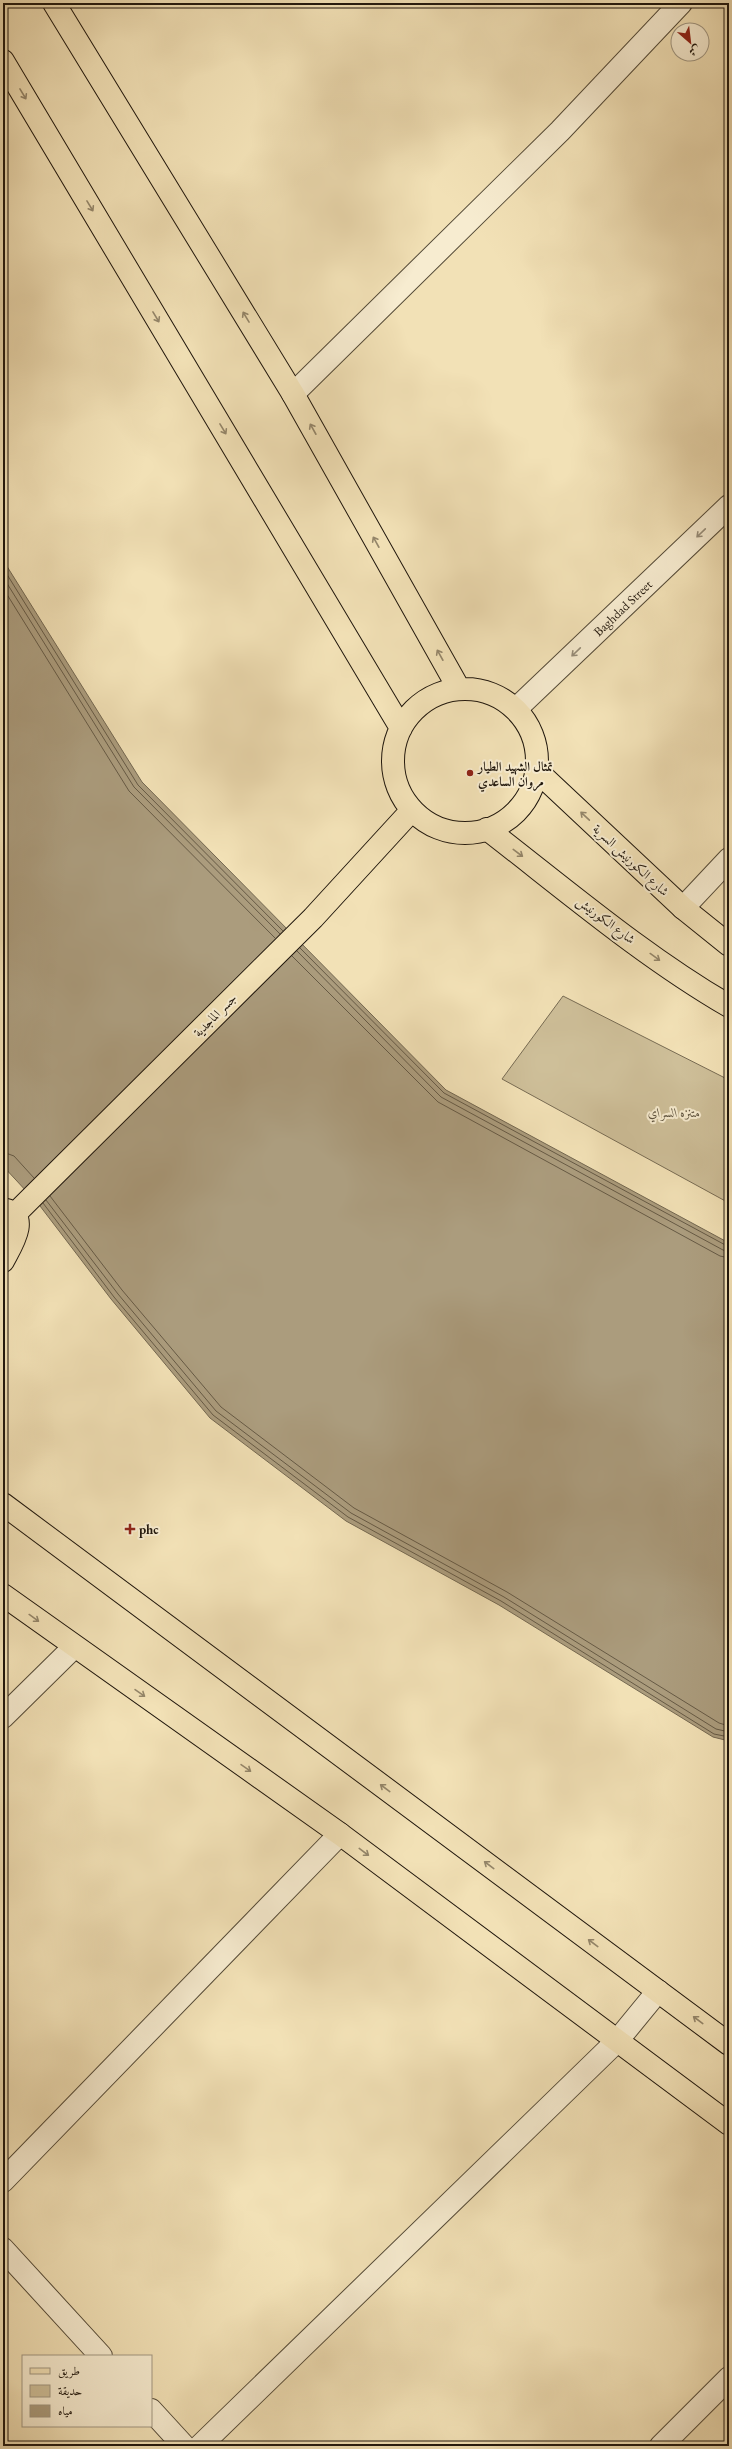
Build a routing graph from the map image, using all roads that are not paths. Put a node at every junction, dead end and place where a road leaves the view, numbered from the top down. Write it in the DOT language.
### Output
graph roads {
  1 [pos="681,3"];
  2 [pos="59,5"];
  3 [pos="3,61"];
  4 [pos="293,394"];
  5 [pos="729,506"];
  6 [pos="459,689"];
  7 [pos="516,709"];
  8 [pos="401,728"];
  9 [pos="537,771"];
  10 [pos="412,810"];
  11 [pos="487,829"];
  12 [pos="729,859"];
  13 [pos="682,908"];
  14 [pos="729,945"];
  15 [pos="729,1006"];
  16 [pos="9,1212"];
  17 [pos="3,1261"];
  18 [pos="3,1504"];
  19 [pos="3,1595"];
  20 [pos="74,1647"];
  21 [pos="3,1717"];
  22 [pos="340,1834"];
  23 [pos="658,1991"];
  24 [pos="617,2041"];
  25 [pos="729,2044"];
  26 [pos="729,2124"];
  27 [pos="3,2180"];
  28 [pos="3,2249"];
  29 [pos="100,2355"];
  30 [pos="726,2388"];
  31 [pos="152,2411"];
  32 [pos="184,2446"];
  33 [pos="200,2446"];
  34 [pos="661,2446"];
  1 -- 4 [label="street"];
  4 -- 2 [label="main road, one-way"];
  3 -- 8 [label="main road, one-way"];
  6 -- 4 [label="main road, one-way"];
  5 -- 7 [label="street, Baghdad Street, one-way"];
  6 -- 7 [label="main road"];
  6 -- 8 [label="main road"];
  7 -- 9 [label="main road"];
  8 -- 10 [label="main road"];
  9 -- 11 [label="main road"];
  13 -- 9 [label="main road, شارع الكورنيش السرية, one-way"];
  10 -- 11 [label="main road"];
  10 -- 16 [label="main road, جسر الماجدية"];
  11 -- 15 [label="main road, شارع الكورنيش, one-way"];
  12 -- 13 [label="street"];
  13 -- 14 [label="main road, شارع الكورنيش السرية"];
  16 -- 17 [label="main road, جسر الماجدية"];
  23 -- 18 [label="main road, one-way"];
  19 -- 20 [label="main road, one-way"];
  20 -- 21 [label="street"];
  20 -- 22 [label="main road, one-way"];
  22 -- 24 [label="main road, one-way"];
  22 -- 27 [label="street"];
  23 -- 24 [label="street"];
  25 -- 23 [label="main road, one-way"];
  24 -- 26 [label="main road"];
  24 -- 33 [label="street"];
  28 -- 29 [label="street"];
  30 -- 34 [label="street"];
  31 -- 32 [label="street"];
}
